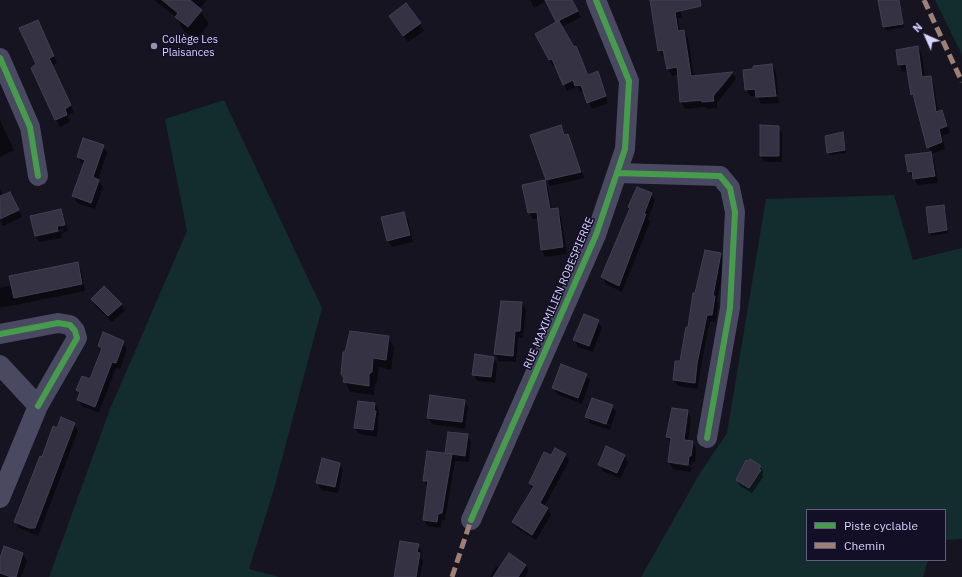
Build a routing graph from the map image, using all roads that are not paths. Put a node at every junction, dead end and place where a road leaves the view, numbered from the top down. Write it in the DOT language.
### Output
graph roads {
  1 [pos="596,0"];
  2 [pos="0,58"];
  3 [pos="617,173"];
  4 [pos="38,176"];
  5 [pos="0,334"];
  6 [pos="0,365"];
  7 [pos="38,406"];
  8 [pos="707,438"];
  9 [pos="0,498"];
  10 [pos="471,520"];
  1 -- 3 [label="street, RUE MAXIMILIEN ROBESPIERRE"];
  2 -- 4 [label="street"];
  3 -- 8 [label="street"];
  3 -- 10 [label="street, RUE MAXIMILIEN ROBESPIERRE"];
  5 -- 7 [label="street"];
  6 -- 7 [label="street"];
  7 -- 9 [label="street"];
}
